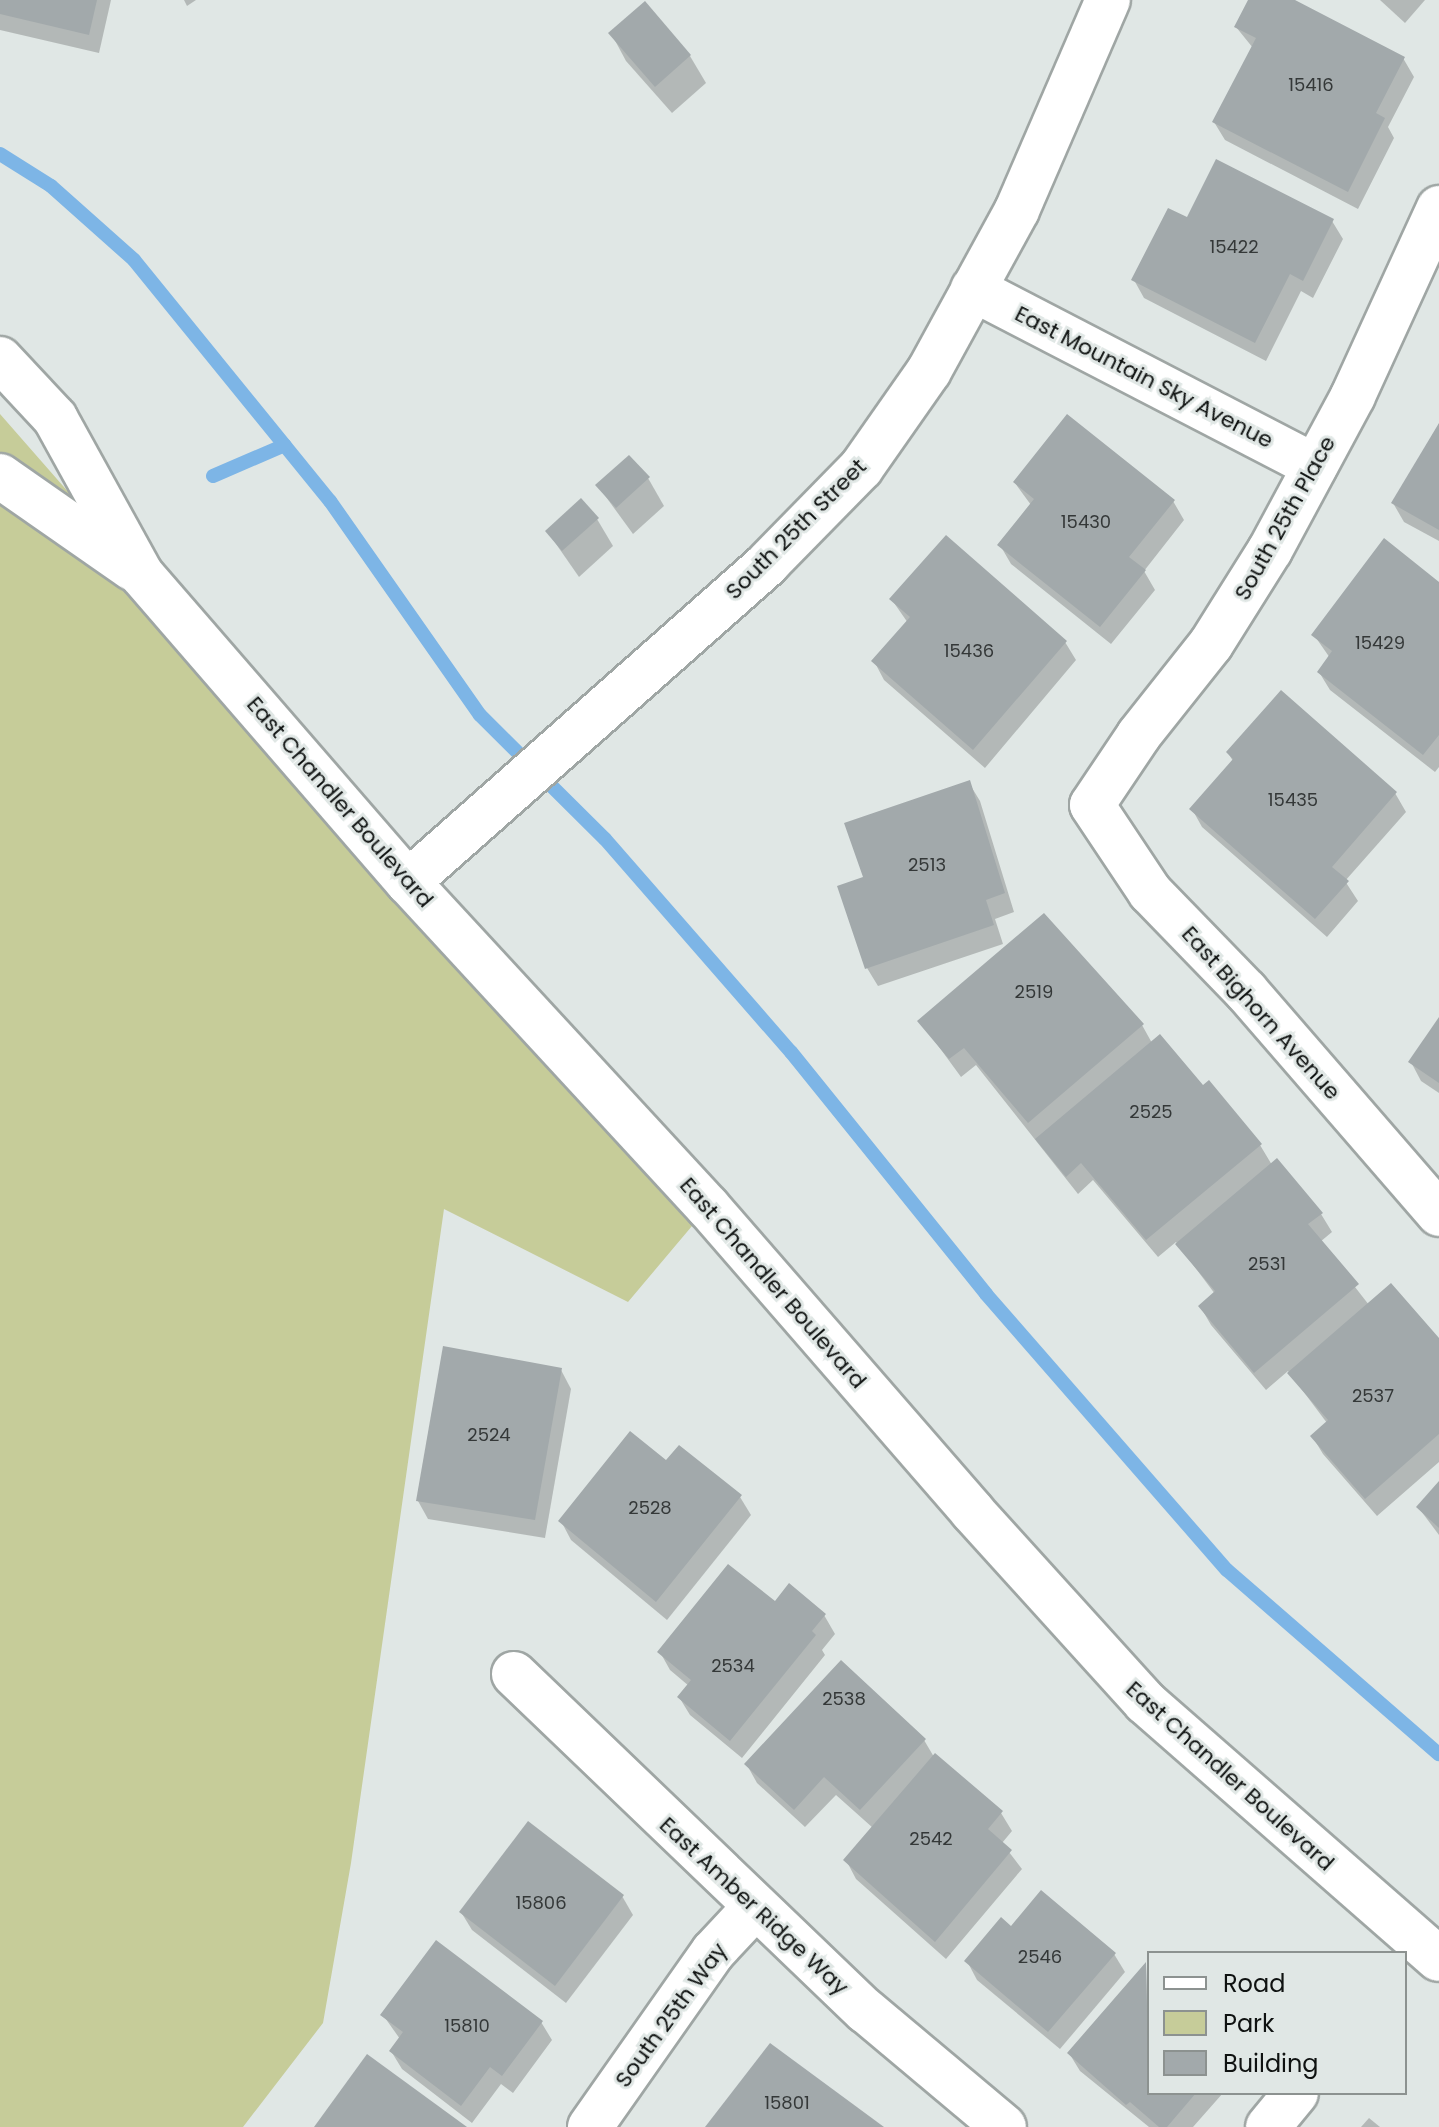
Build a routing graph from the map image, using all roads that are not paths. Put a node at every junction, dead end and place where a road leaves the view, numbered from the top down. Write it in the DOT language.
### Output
graph roads {
  1 [pos="1108,0"];
  2 [pos="1439,208"];
  3 [pos="973,289"];
  4 [pos="0,359"];
  5 [pos="1315,466"];
  6 [pos="0,476"];
  7 [pos="141,574"];
  8 [pos="1092,805"];
  9 [pos="408,882"];
  10 [pos="1439,1214"];
  11 [pos="514,1674"];
  12 [pos="755,1907"];
  13 [pos="1420,1954"];
  14 [pos="1294,2095"];
  15 [pos="590,2127"];
  16 [pos="1004,2127"];
  17 [pos="1268,2127"];
  1 -- 3 [label="street, South 25th Street"];
  2 -- 5 [label="street, South 25th Place"];
  3 -- 5 [label="street, East Mountain Sky Avenue"];
  3 -- 9 [label="street, South 25th Street"];
  4 -- 7 [label="street, East Chandler Boulevard"];
  5 -- 8 [label="street, South 25th Place"];
  6 -- 7 [label="street, East Chandler Boulevard"];
  7 -- 9 [label="street, East Chandler Boulevard"];
  8 -- 10 [label="street, East Bighorn Avenue"];
  9 -- 13 [label="street, East Chandler Boulevard"];
  11 -- 12 [label="street, East Amber Ridge Way"];
  12 -- 15 [label="street, South 25th Way"];
  12 -- 16 [label="street, East Amber Ridge Way"];
  14 -- 17 [label="street"];
}
